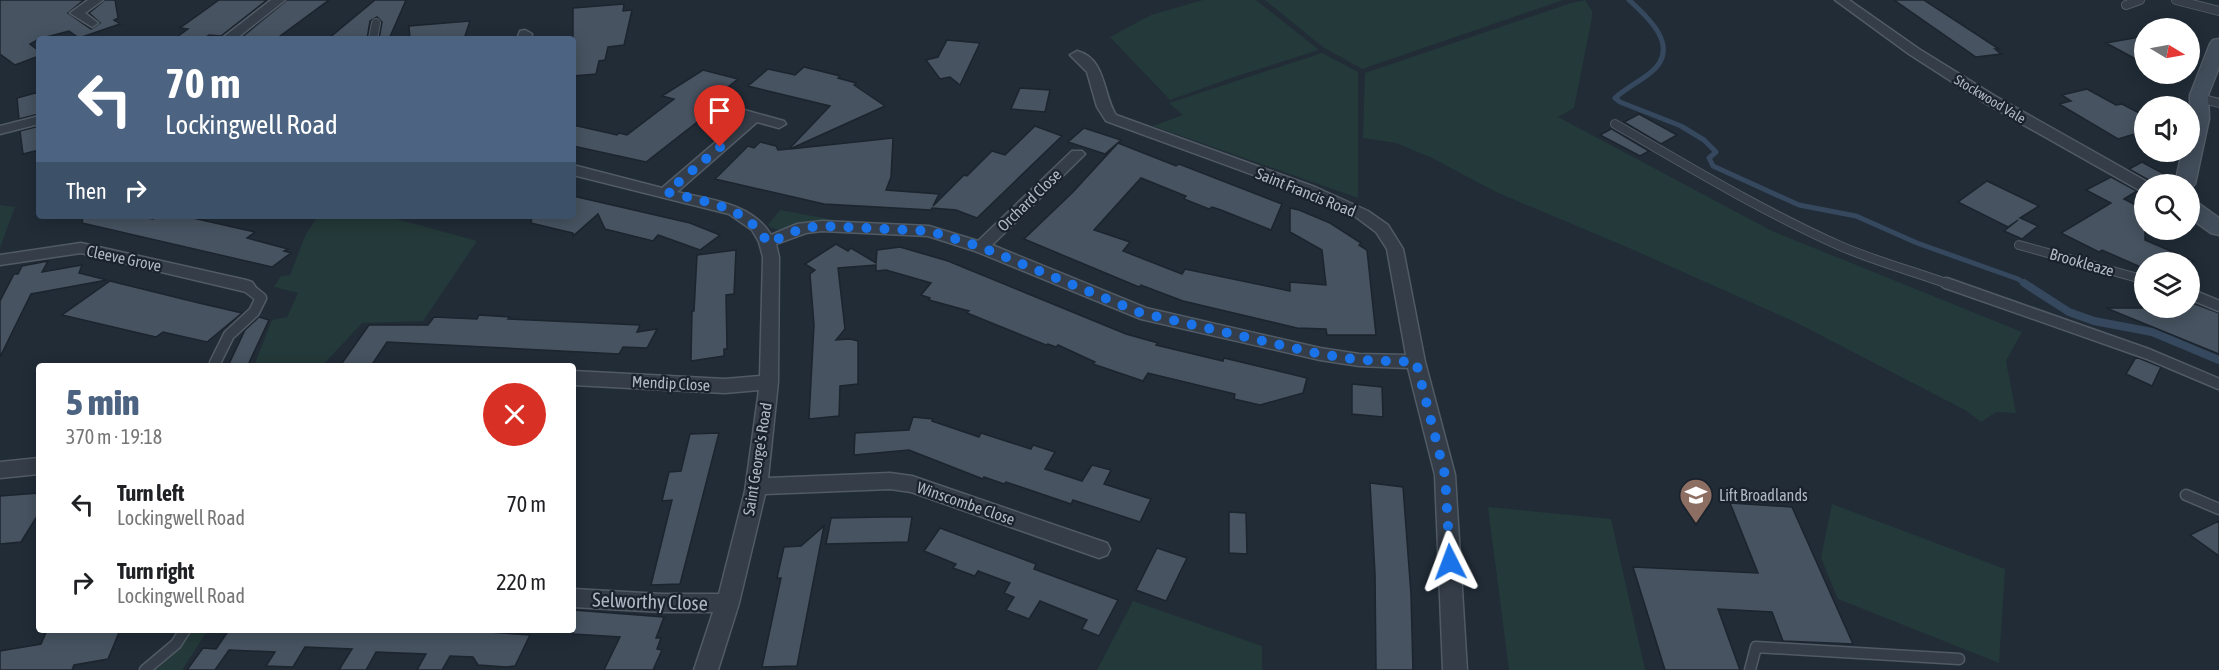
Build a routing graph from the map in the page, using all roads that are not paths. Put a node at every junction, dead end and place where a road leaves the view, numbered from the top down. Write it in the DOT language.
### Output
graph roads {
  1 [pos="97,0"];
  2 [pos="279,0"];
  3 [pos="1842,0"];
  4 [pos="2140,0"];
  5 [pos="2176,0"];
  6 [pos="2126,5"];
  7 [pos="2219,11"];
  8 [pos="92,23"];
  9 [pos="376,23"];
  10 [pos="232,36"];
  11 [pos="374,36"];
  12 [pos="2219,44"];
  13 [pos="1077,54"];
  14 [pos="2200,96"];
  15 [pos="2200,98"];
  16 [pos="2219,103"];
  17 [pos="730,110"];
  18 [pos="754,117"];
  19 [pos="36,121"];
  20 [pos="779,124"];
  21 [pos="1615,124"];
  22 [pos="0,130"];
  23 [pos="1077,154"];
  24 [pos="576,171"];
  25 [pos="2134,181"];
  26 [pos="667,192"];
  27 [pos="2200,215"];
  28 [pos="2219,228"];
  29 [pos="768,243"];
  30 [pos="2019,245"];
  31 [pos="981,247"];
  32 [pos="0,260"];
  33 [pos="2134,277"];
  34 [pos="246,286"];
  35 [pos="2200,298"];
  36 [pos="2219,306"];
  37 [pos="1416,362"];
  38 [pos="215,363"];
  39 [pos="576,378"];
  40 [pos="769,382"];
  41 [pos="2219,384"];
  42 [pos="36,466"];
  43 [pos="0,470"];
  44 [pos="756,486"];
  45 [pos="2186,495"];
  46 [pos="2219,509"];
  47 [pos="1099,549"];
  48 [pos="576,598"];
  49 [pos="728,603"];
  50 [pos="183,633"];
  51 [pos="1959,659"];
  52 [pos="145,670"];
  53 [pos="706,670"];
  54 [pos="1455,670"];
  55 [pos="1750,670"];
  1 -- 8 [label="street"];
  2 -- 10 [label="street"];
  3 -- 25 [label="street, Stockwood Vale"];
  4 -- 6 [label="lane"];
  5 -- 7 [label="lane"];
  9 -- 11 [label="lane"];
  12 -- 14 [label="street"];
  13 -- 37 [label="street, Saint Francis Road"];
  15 -- 16 [label="lane"];
  17 -- 18 [label="street"];
  18 -- 20 [label="street"];
  18 -- 26 [label="street"];
  19 -- 22 [label="street"];
  21 -- 41 [label="lane"];
  23 -- 31 [label="street, Orchard Close"];
  24 -- 26 [label="street"];
  26 -- 29 [label="street"];
  27 -- 28 [label="street"];
  29 -- 31 [label="street"];
  29 -- 40 [label="street, Saint George's Road"];
  30 -- 33 [label="lane, Brookleaze"];
  31 -- 37 [label="street"];
  32 -- 34 [label="street, Cleeve Grove"];
  34 -- 38 [label="lane"];
  35 -- 36 [label="lane"];
  37 -- 54 [label="street, Saint Francis Road"];
  39 -- 40 [label="street, Mendip Close"];
  40 -- 44 [label="street, Saint George's Road"];
  42 -- 43 [label="street"];
  44 -- 47 [label="street, Winscombe Close"];
  44 -- 49 [label="street, Saint George's Road"];
  45 -- 46 [label="lane"];
  48 -- 49 [label="street, Selworthy Close"];
  49 -- 53 [label="street, Saint George's Road"];
  50 -- 52 [label="lane"];
  51 -- 55 [label="lane"];
}
